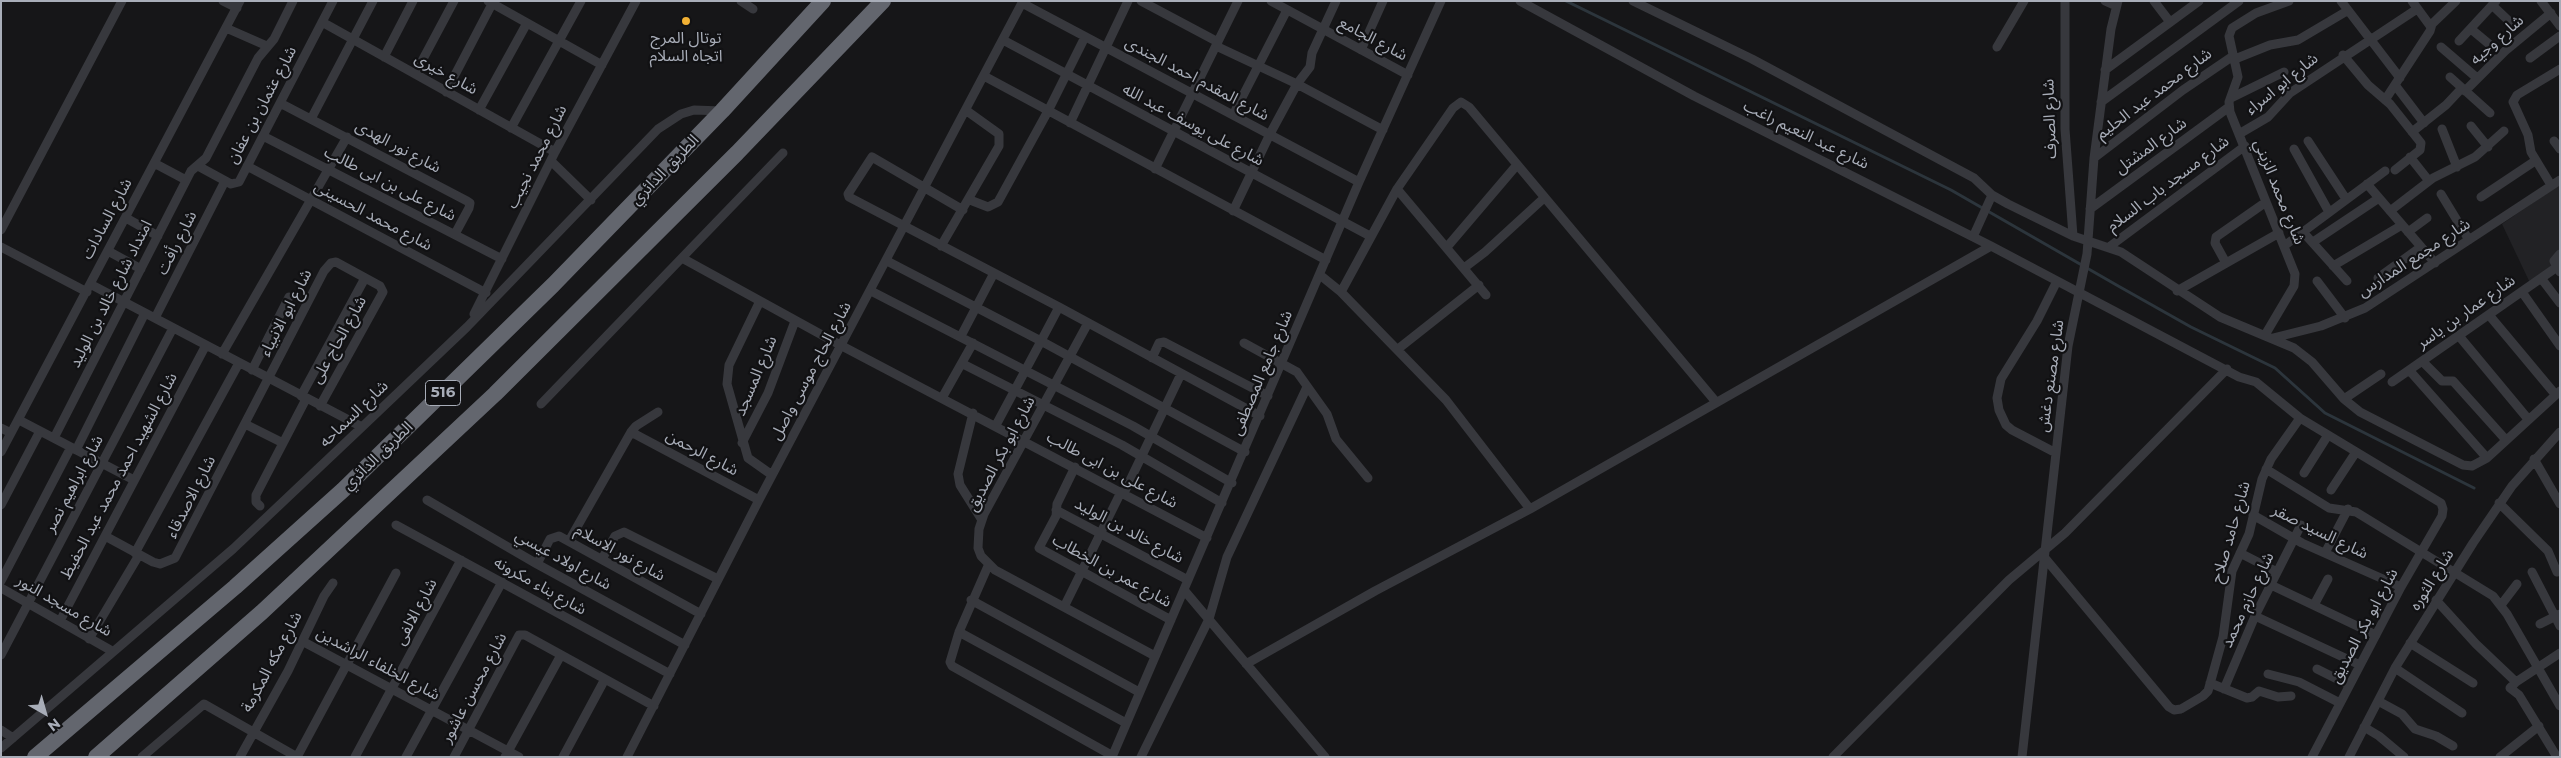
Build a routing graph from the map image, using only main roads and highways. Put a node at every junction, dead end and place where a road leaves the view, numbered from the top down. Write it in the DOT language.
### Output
graph roads {
  1 [pos="823,1"];
  2 [pos="883,1"];
  3 [pos="35,757"];
  4 [pos="96,757"];
  1 -- 3 [label="highway, الطريق الدائري / 516"];
  2 -- 4 [label="highway, 516"];
}
